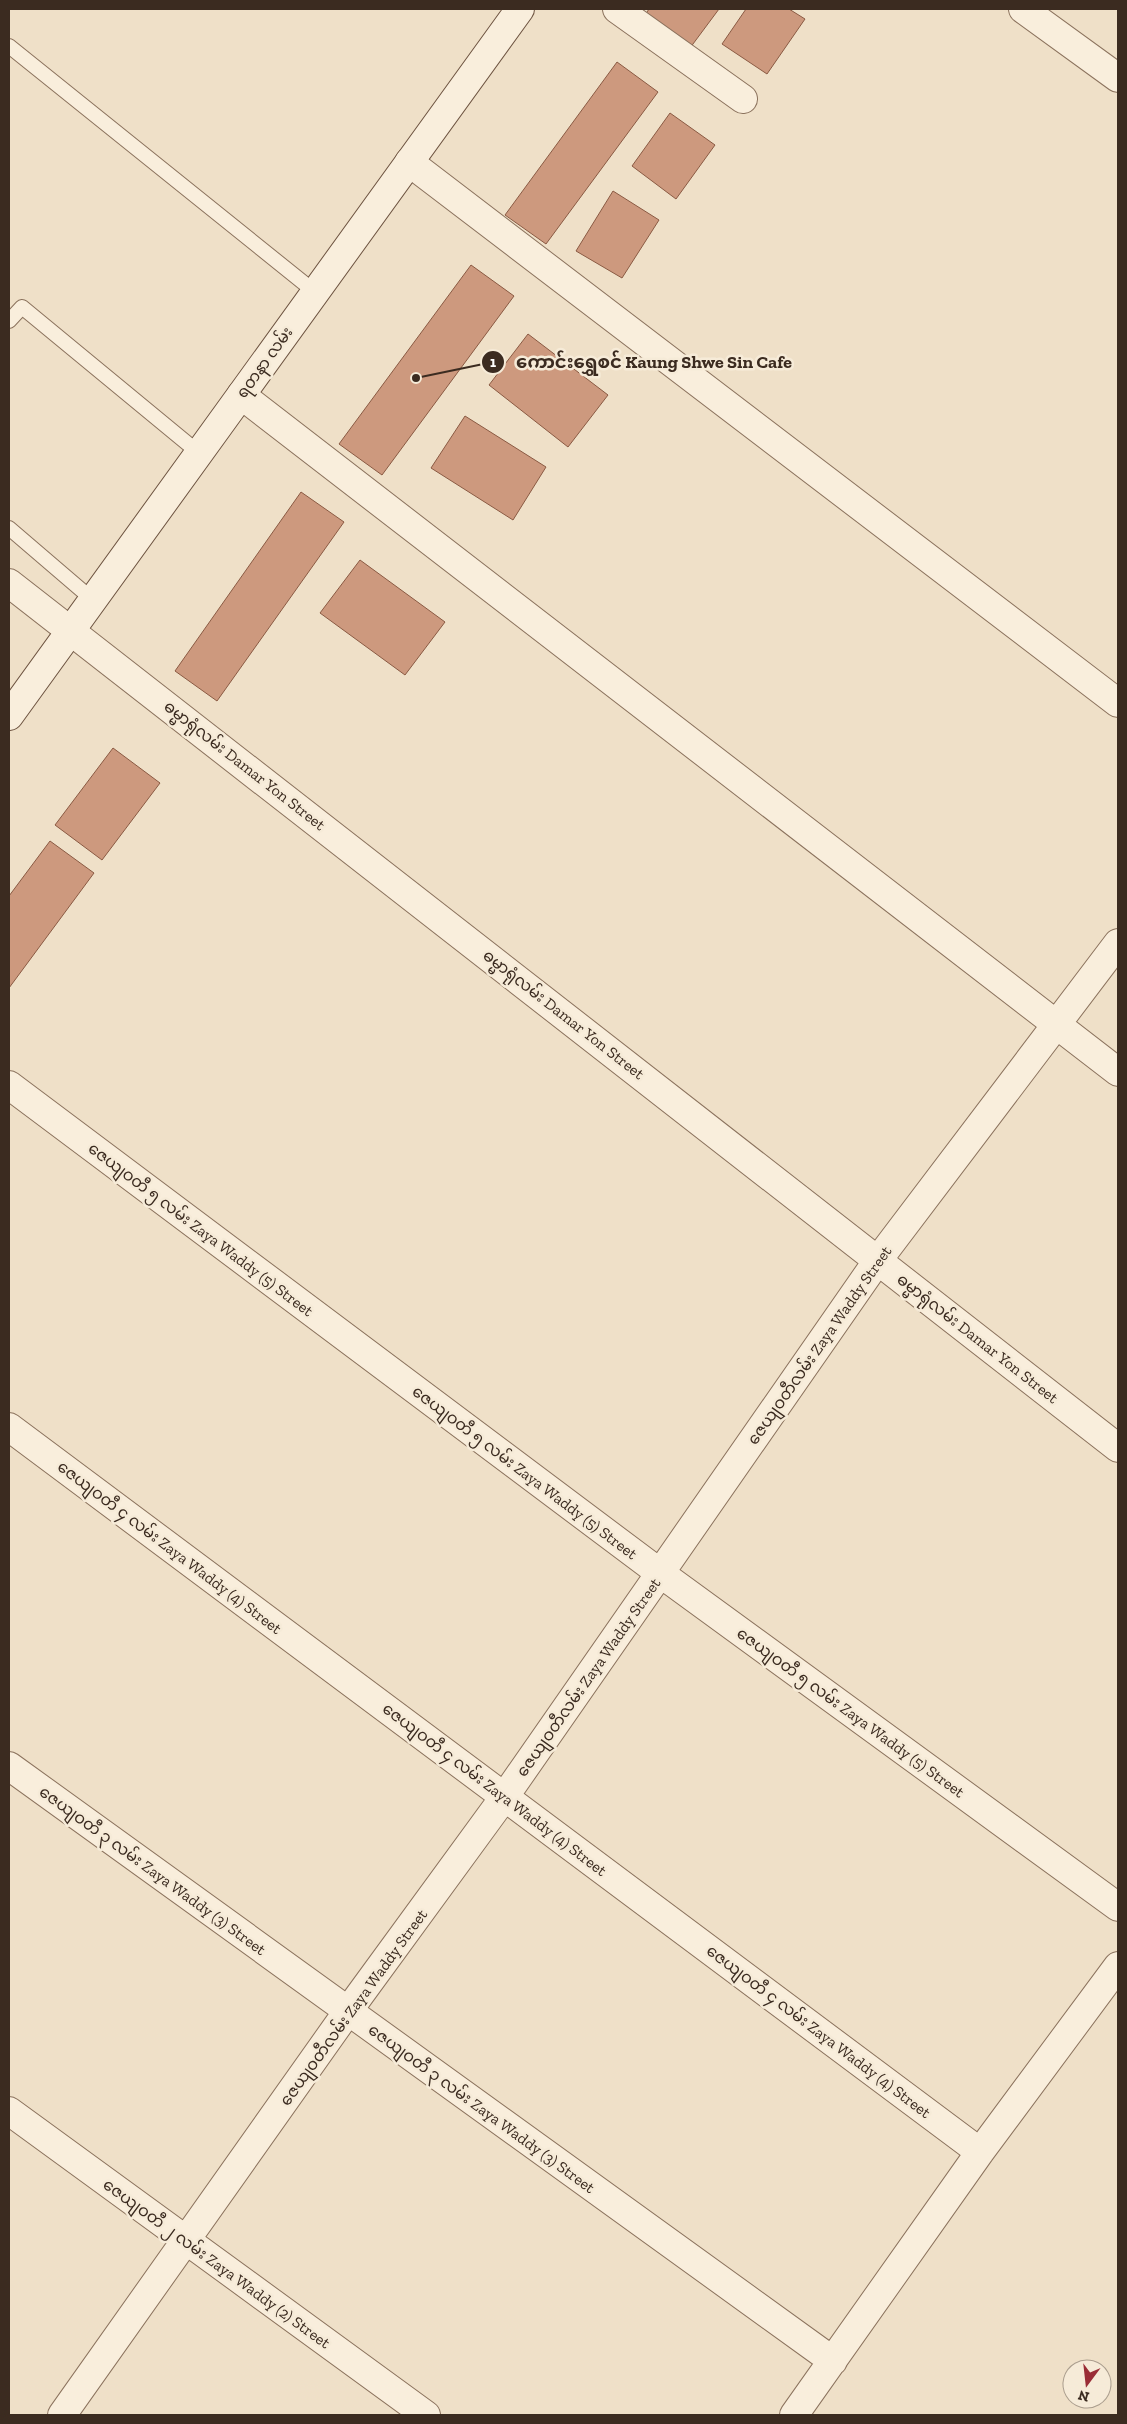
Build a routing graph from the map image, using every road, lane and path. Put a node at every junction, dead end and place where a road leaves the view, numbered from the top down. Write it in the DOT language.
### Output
graph roads {
  1 [pos="520,9"];
  2 [pos="617,9"];
  3 [pos="1023,9"];
  4 [pos="9,46"];
  5 [pos="1118,78"];
  6 [pos="743,99"];
  7 [pos="409,162"];
  8 [pos="315,292"];
  9 [pos="9,321"];
  10 [pos="241,395"];
  11 [pos="199,453"];
  12 [pos="9,528"];
  13 [pos="9,582"];
  14 [pos="93,600"];
  15 [pos="71,630"];
  16 [pos="1118,704"];
  17 [pos="9,716"];
  18 [pos="1118,943"];
  19 [pos="1058,1025"];
  20 [pos="1118,1072"];
  21 [pos="9,1085"];
  22 [pos="878,1260"];
  23 [pos="9,1427"];
  24 [pos="1118,1448"];
  25 [pos="660,1573"];
  26 [pos="9,1766"];
  27 [pos="505,1796"];
  28 [pos="1118,1907"];
  29 [pos="1118,1966"];
  30 [pos="348,2012"];
  31 [pos="9,2111"];
  32 [pos="980,2152"];
  33 [pos="187,2240"];
  34 [pos="833,2361"];
  35 [pos="62,2415"];
  36 [pos="426,2415"];
  37 [pos="794,2415"];
  1 -- 7 [label="street, ရတနာ လမ်း"];
  2 -- 6 [label="street"];
  3 -- 5 [label="street"];
  4 -- 8 [label="lane"];
  7 -- 8 [label="street, ရတနာ လမ်း"];
  7 -- 16 [label="street"];
  8 -- 10 [label="street, ရတနာ လမ်း"];
  9 -- 11 [label="lane"];
  10 -- 11 [label="street, ရတနာ လမ်း"];
  10 -- 19 [label="street"];
  11 -- 14 [label="street, ရတနာ လမ်း"];
  12 -- 14 [label="lane"];
  13 -- 15 [label="street, ဓမ္မာရုံလမ်း Damar Yon Street"];
  14 -- 15 [label="street, ရတနာ လမ်း"];
  15 -- 17 [label="street, ရတနာ လမ်း"];
  15 -- 22 [label="street, ဓမ္မာရုံလမ်း Damar Yon Street"];
  18 -- 19 [label="street, ဇေယျဝတီလမ်း Zaya Waddy Street"];
  19 -- 20 [label="street"];
  19 -- 22 [label="street, ဇေယျဝတီလမ်း Zaya Waddy Street"];
  21 -- 25 [label="street, ဇေယျဝတီ ၅ လမ်း Zaya Waddy (5) Street"];
  22 -- 24 [label="street, ဓမ္မာရုံလမ်း Damar Yon Street"];
  22 -- 25 [label="street, ဇေယျဝတီလမ်း Zaya Waddy Street"];
  23 -- 27 [label="street, ဇေယျဝတီ ၄ လမ်း Zaya Waddy (4) Street"];
  25 -- 27 [label="street, ဇေယျဝတီလမ်း Zaya Waddy Street"];
  25 -- 28 [label="street, ဇေယျဝတီ ၅ လမ်း Zaya Waddy (5) Street"];
  26 -- 30 [label="street, ဇေယျဝတီ ၃ လမ်း Zaya Waddy (3) Street"];
  27 -- 30 [label="street, ဇေယျဝတီလမ်း Zaya Waddy Street"];
  27 -- 32 [label="street, ဇေယျဝတီ ၄ လမ်း Zaya Waddy (4) Street"];
  29 -- 32 [label="street"];
  30 -- 33 [label="street, ဇေယျဝတီလမ်း Zaya Waddy Street"];
  30 -- 34 [label="street, ဇေယျဝတီ ၃ လမ်း Zaya Waddy (3) Street"];
  31 -- 33 [label="street, ဇေယျဝတီ ၂ လမ်း Zaya Waddy (2) Street"];
  32 -- 34 [label="street"];
  33 -- 35 [label="street, ဇေယျဝတီလမ်း Zaya Waddy Street"];
  33 -- 36 [label="street, ဇေယျဝတီ ၂ လမ်း Zaya Waddy (2) Street"];
  34 -- 37 [label="street"];
}
